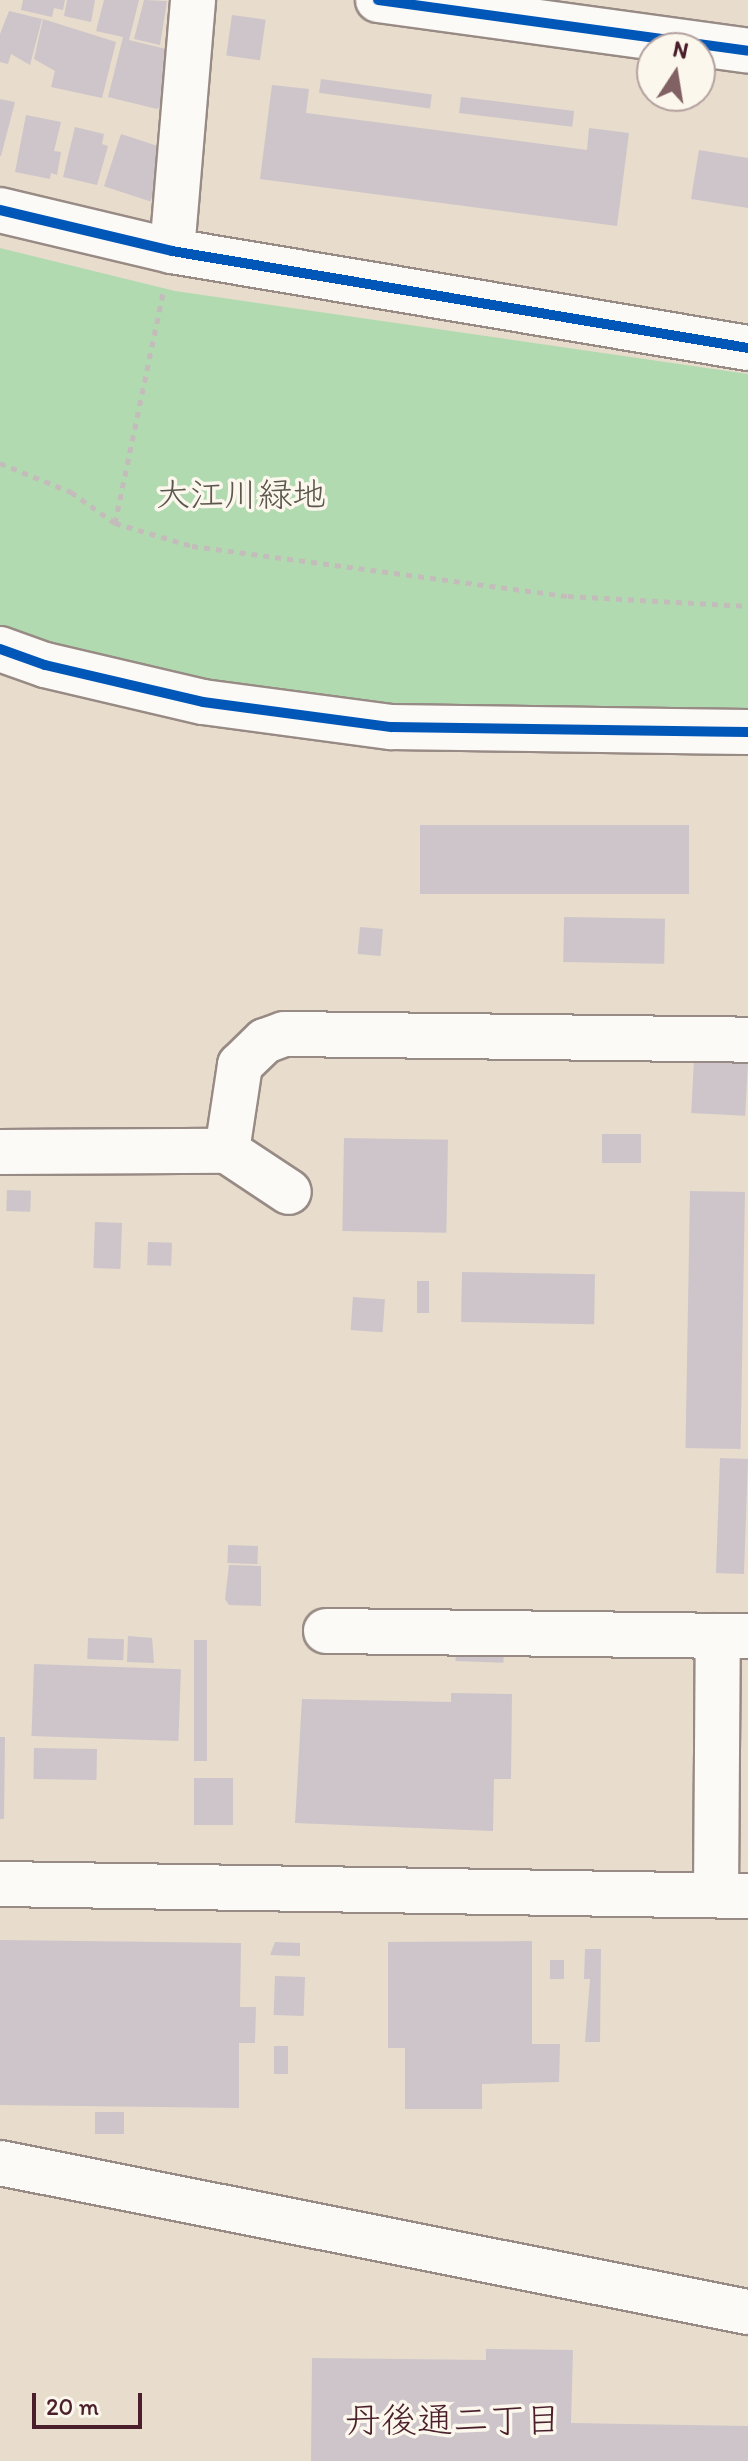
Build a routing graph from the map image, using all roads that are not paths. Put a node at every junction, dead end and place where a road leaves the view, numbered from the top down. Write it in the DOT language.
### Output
graph roads {
  1 [pos="193,0"];
  2 [pos="378,0"];
  3 [pos="748,51"];
  4 [pos="0,210"];
  5 [pos="172,249"];
  6 [pos="748,348"];
  7 [pos="0,649"];
  8 [pos="748,732"];
  9 [pos="748,1040"];
  10 [pos="227,1151"];
  11 [pos="0,1152"];
  12 [pos="289,1192"];
  13 [pos="326,1631"];
  14 [pos="733,1636"];
  15 [pos="0,1884"];
  16 [pos="732,1896"];
  17 [pos="0,2163"];
  18 [pos="748,2312"];
  1 -- 5 [label="street"];
  2 -- 3 [label="street"];
  4 -- 5 [label="street"];
  5 -- 6 [label="street"];
  7 -- 8 [label="street"];
  9 -- 10 [label="street"];
  10 -- 11 [label="street"];
  10 -- 12 [label="street"];
  13 -- 14 [label="street"];
  14 -- 16 [label="street"];
  15 -- 16 [label="street"];
  17 -- 18 [label="street"];
}
